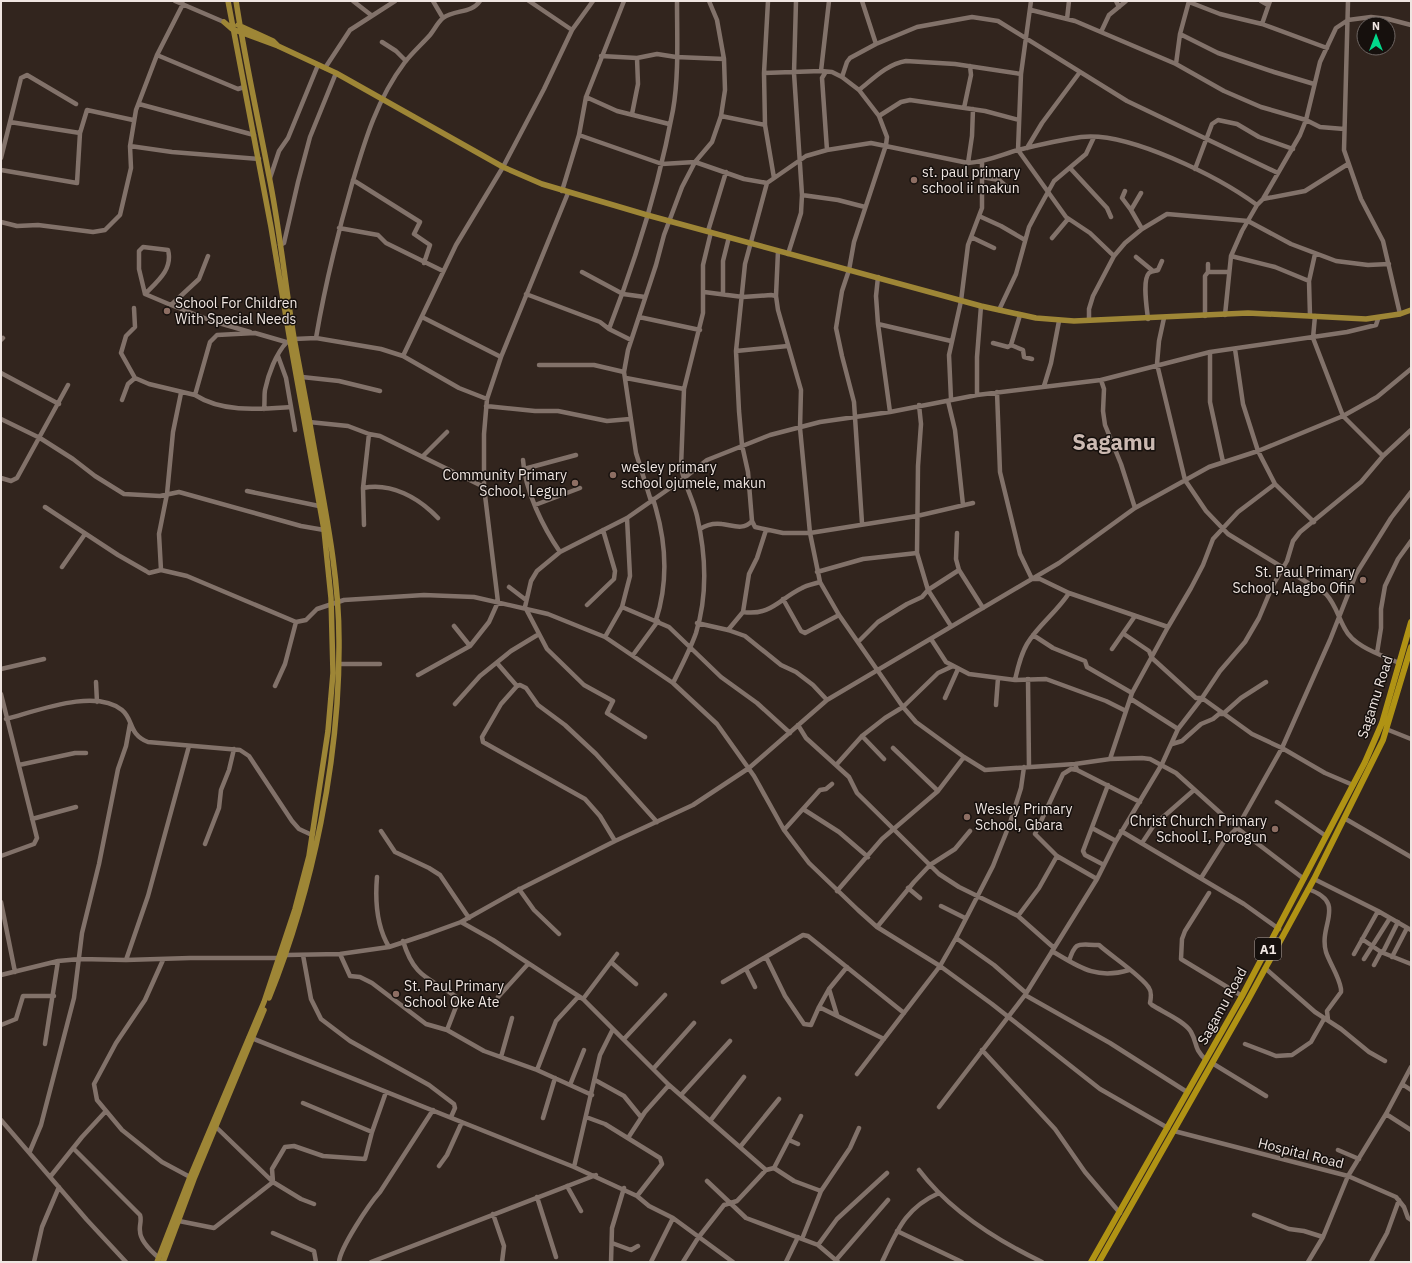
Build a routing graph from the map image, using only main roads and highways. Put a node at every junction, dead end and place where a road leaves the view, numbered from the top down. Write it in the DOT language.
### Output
graph roads {
  1 [pos="228,1"];
  2 [pos="236,1"];
  3 [pos="238,16"];
  4 [pos="231,22"];
  5 [pos="239,26"];
  6 [pos="232,30"];
  7 [pos="240,33"];
  8 [pos="251,34"];
  9 [pos="243,47"];
  10 [pos="1411,310"];
  11 [pos="290,341"];
  12 [pos="1411,622"];
  13 [pos="1411,647"];
  14 [pos="1291,904"];
  15 [pos="1298,907"];
  16 [pos="251,1038"];
  17 [pos="1209,1061"];
  18 [pos="1171,1129"];
  19 [pos="159,1261"];
  20 [pos="1091,1262"];
  21 [pos="1099,1262"];
  1 -- 4 [label="main road"];
  2 -- 3 [label="main road"];
  3 -- 5 [label="main road"];
  3 -- 8 [label="main road"];
  4 -- 5 [label="main road"];
  4 -- 6 [label="main road"];
  4 -- 6 [label="main road"];
  5 -- 7 [label="main road"];
  5 -- 8 [label="main road"];
  6 -- 7 [label="main road"];
  6 -- 11 [label="main road"];
  7 -- 8 [label="main road"];
  7 -- 9 [label="main road"];
  8 -- 9 [label="main road"];
  8 -- 10 [label="main road"];
  9 -- 11 [label="main road"];
  11 -- 16 [label="main road"];
  11 -- 16 [label="main road"];
  12 -- 14 [label="highway, Sagamu Road / A1"];
  13 -- 15 [label="highway, Sagamu Road / A1"];
  14 -- 15 [label="highway"];
  14 -- 17 [label="highway, Sagamu Road / A1"];
  15 -- 17 [label="highway, Sagamu Road / A1"];
  16 -- 19 [label="main road"];
  16 -- 19 [label="main road"];
  17 -- 18 [label="highway, Sagamu Road / A1"];
  17 -- 18 [label="highway, Sagamu Road / A1"];
  18 -- 20 [label="highway, Sagamu Road / A1"];
  18 -- 21 [label="highway, Sagamu Road / A1"];
}
